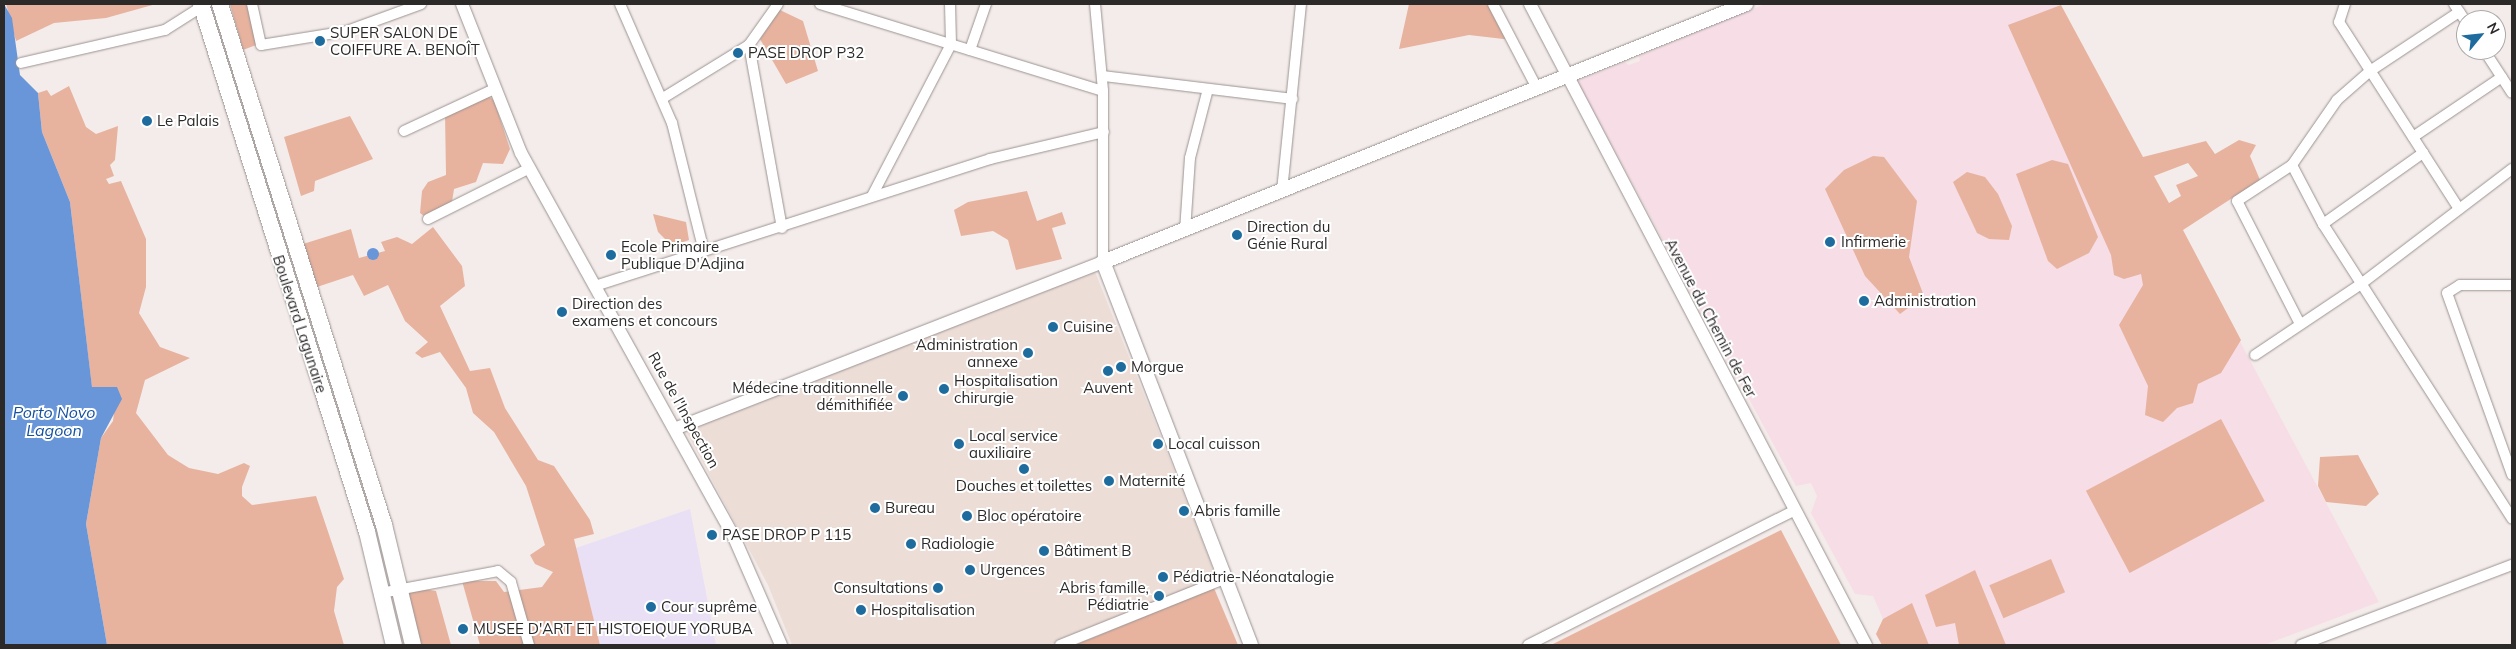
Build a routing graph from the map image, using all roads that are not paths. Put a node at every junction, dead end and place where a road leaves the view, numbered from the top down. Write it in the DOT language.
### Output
graph roads {
  1 [pos="203,4"];
  2 [pos="220,4"];
  3 [pos="252,4"];
  4 [pos="420,4"];
  5 [pos="462,4"];
  6 [pos="620,4"];
  7 [pos="778,4"];
  8 [pos="820,4"];
  9 [pos="950,4"];
  10 [pos="986,4"];
  11 [pos="1095,4"];
  12 [pos="1302,4"];
  13 [pos="1493,4"];
  14 [pos="1530,4"];
  15 [pos="1746,4"];
  16 [pos="2345,4"];
  17 [pos="2457,8"];
  18 [pos="749,44"];
  19 [pos="951,44"];
  20 [pos="970,50"];
  21 [pos="2491,60"];
  22 [pos="21,63"];
  23 [pos="2370,71"];
  24 [pos="1103,76"];
  25 [pos="2502,77"];
  26 [pos="1565,78"];
  27 [pos="1537,88"];
  28 [pos="494,89"];
  29 [pos="1208,89"];
  30 [pos="1103,91"];
  31 [pos="2512,93"];
  32 [pos="663,98"];
  33 [pos="1293,99"];
  34 [pos="404,131"];
  35 [pos="1104,132"];
  36 [pos="2413,137"];
  37 [pos="2423,153"];
  38 [pos="2292,165"];
  39 [pos="530,168"];
  40 [pos="2512,169"];
  41 [pos="1282,191"];
  42 [pos="872,196"];
  43 [pos="2459,209"];
  44 [pos="428,219"];
  45 [pos="2323,224"];
  46 [pos="782,228"];
  47 [pos="1185,231"];
  48 [pos="704,251"];
  49 [pos="1103,262"];
  50 [pos="2361,284"];
  51 [pos="2512,285"];
  52 [pos="595,286"];
  53 [pos="2300,324"];
  54 [pos="2255,354"];
  55 [pos="676,428"];
  56 [pos="2512,475"];
  57 [pos="1795,510"];
  58 [pos="2512,518"];
  59 [pos="2512,565"];
  60 [pos="1224,579"];
  61 [pos="401,590"];
  62 [pos="381,593"];
  63 [pos="394,645"];
  64 [pos="413,645"];
  65 [pos="529,645"];
  66 [pos="781,645"];
  67 [pos="1060,645"];
  68 [pos="1251,645"];
  69 [pos="1528,645"];
  70 [pos="1866,645"];
  71 [pos="2301,645"];
  1 -- 22 [label="street"];
  1 -- 62 [label="highway, Boulevard Lagunaire"];
  2 -- 61 [label="highway, Boulevard Lagunaire"];
  3 -- 4 [label="street"];
  5 -- 28 [label="street, Rue de l'Inspection"];
  6 -- 32 [label="street"];
  7 -- 18 [label="street"];
  8 -- 19 [label="street"];
  9 -- 19 [label="street"];
  10 -- 20 [label="street"];
  11 -- 24 [label="street"];
  12 -- 33 [label="street"];
  13 -- 27 [label="street"];
  14 -- 26 [label="street, Avenue du Chemin de Fer"];
  15 -- 26 [label="main road"];
  16 -- 23 [label="street"];
  17 -- 23 [label="street"];
  18 -- 32 [label="street"];
  18 -- 46 [label="street"];
  19 -- 20 [label="street"];
  19 -- 42 [label="street"];
  20 -- 30 [label="street"];
  21 -- 25 [label="street"];
  23 -- 36 [label="street"];
  23 -- 38 [label="street"];
  24 -- 29 [label="street"];
  24 -- 30 [label="street"];
  25 -- 31 [label="street"];
  25 -- 36 [label="street"];
  26 -- 27 [label="main road"];
  26 -- 57 [label="street, Avenue du Chemin de Fer"];
  27 -- 41 [label="main road"];
  28 -- 34 [label="street"];
  28 -- 39 [label="street, Rue de l'Inspection"];
  29 -- 33 [label="street"];
  29 -- 47 [label="street"];
  30 -- 35 [label="street"];
  32 -- 48 [label="street"];
  33 -- 41 [label="street"];
  35 -- 42 [label="street"];
  35 -- 49 [label="street"];
  36 -- 37 [label="street"];
  37 -- 43 [label="street"];
  37 -- 45 [label="street"];
  38 -- 45 [label="street"];
  38 -- 53 [label="street"];
  39 -- 44 [label="street"];
  39 -- 52 [label="street, Rue de l'Inspection"];
  40 -- 43 [label="street"];
  41 -- 47 [label="main road"];
  42 -- 46 [label="street"];
  43 -- 50 [label="street"];
  45 -- 50 [label="street"];
  46 -- 48 [label="street"];
  47 -- 49 [label="main road"];
  48 -- 52 [label="street"];
  49 -- 55 [label="street"];
  49 -- 60 [label="main road"];
  50 -- 53 [label="street"];
  50 -- 58 [label="street"];
  51 -- 56 [label="street"];
  52 -- 55 [label="street, Rue de l'Inspection"];
  53 -- 54 [label="street"];
  55 -- 66 [label="street, Rue de l'Inspection"];
  57 -- 69 [label="street"];
  57 -- 70 [label="street, Avenue du Chemin de Fer"];
  59 -- 71 [label="street"];
  60 -- 67 [label="street"];
  60 -- 68 [label="main road"];
  61 -- 62 [label="street"];
  61 -- 64 [label="highway, Boulevard Lagunaire"];
  61 -- 65 [label="street"];
  62 -- 63 [label="highway, Boulevard Lagunaire"];
}
